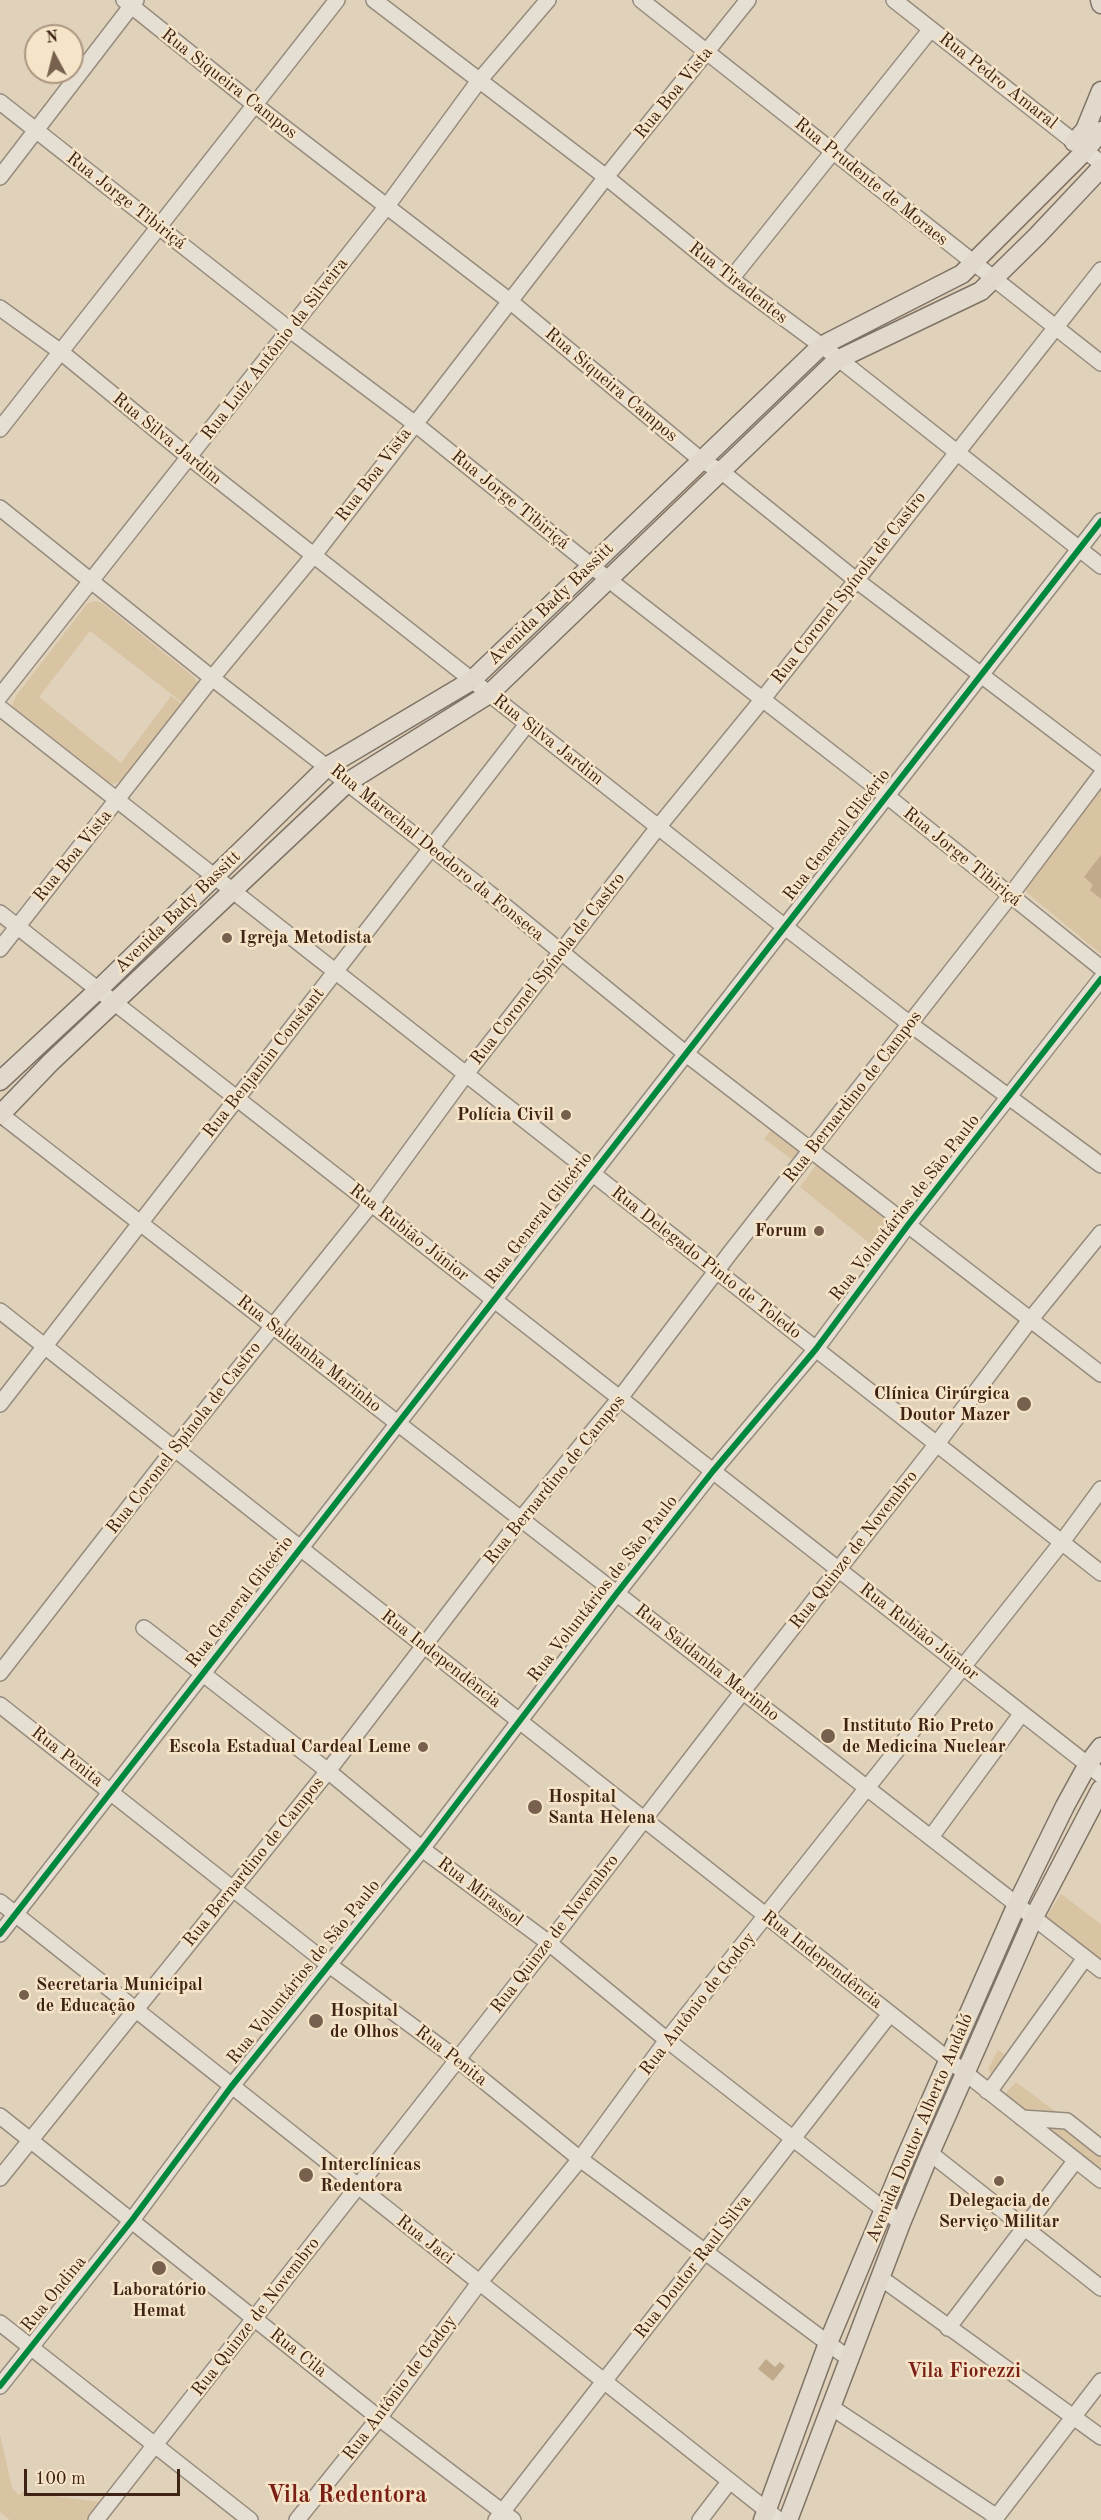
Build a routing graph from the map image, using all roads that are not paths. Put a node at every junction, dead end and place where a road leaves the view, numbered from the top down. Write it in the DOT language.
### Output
graph roads {
  1 [pos="337,0"];
  2 [pos="375,0"];
  3 [pos="548,0"];
  4 [pos="642,0"];
  5 [pos="748,0"];
  6 [pos="894,0"];
  7 [pos="130,2"];
  8 [pos="931,29"];
  9 [pos="709,51"];
  10 [pos="478,81"];
  11 [pos="1101,91"];
  12 [pos="0,102"];
  13 [pos="255,105"];
  14 [pos="37,131"];
  15 [pos="1101,131"];
  16 [pos="1080,146"];
  17 [pos="833,152"];
  18 [pos="1101,163"];
  19 [pos="1101,168"];
  20 [pos="0,177"];
  21 [pos="606,177"];
  22 [pos="387,206"];
  23 [pos="159,227"];
  24 [pos="973,264"];
  25 [pos="1101,270"];
  26 [pos="731,279"];
  27 [pos="993,279"];
  28 [pos="511,302"];
  29 [pos="0,308"];
  30 [pos="1055,327"];
  31 [pos="290,330"];
  32 [pos="821,346"];
  33 [pos="60,352"];
  34 [pos="837,360"];
  35 [pos="1101,363"];
  36 [pos="414,423"];
  37 [pos="0,429"];
  38 [pos="957,451"];
  39 [pos="189,457"];
  40 [pos="701,460"];
  41 [pos="722,472"];
  42 [pos="0,508"];
  43 [pos="1101,521"];
  44 [pos="1079,549"];
  45 [pos="314,555"];
  46 [pos="591,565"];
  47 [pos="1101,566"];
  48 [pos="92,580"];
  49 [pos="609,580"];
  50 [pos="856,580"];
  51 [pos="981,675"];
  52 [pos="212,678"];
  53 [pos="471,681"];
  54 [pos="489,694"];
  55 [pos="0,696"];
  56 [pos="762,700"];
  57 [pos="0,708"];
  58 [pos="528,723"];
  59 [pos="1101,765"];
  60 [pos="328,766"];
  61 [pos="1101,775"];
  62 [pos="348,782"];
  63 [pos="887,796"];
  64 [pos="118,800"];
  65 [pos="659,826"];
  66 [pos="432,848"];
  67 [pos="214,876"];
  68 [pos="233,891"];
  69 [pos="1011,896"];
  70 [pos="0,913"];
  71 [pos="17,927"];
  72 [pos="785,927"];
  73 [pos="0,950"];
  74 [pos="561,952"];
  75 [pos="1101,969"];
  76 [pos="335,971"];
  77 [pos="1101,979"];
  78 [pos="98,990"];
  79 [pos="115,1003"];
  80 [pos="910,1024"];
  81 [pos="686,1053"];
  82 [pos="466,1074"];
  83 [pos="0,1081"];
  84 [pos="1009,1098"];
  85 [pos="236,1099"];
  86 [pos="0,1114"];
  87 [pos="812,1151"];
  88 [pos="1101,1165"];
  89 [pos="593,1174"];
  90 [pos="371,1204"];
  91 [pos="140,1223"];
  92 [pos="908,1226"];
  93 [pos="1101,1233"];
  94 [pos="717,1271"];
  95 [pos="494,1300"];
  96 [pos="0,1311"];
  97 [pos="1030,1320"];
  98 [pos="273,1326"];
  99 [pos="45,1346"];
  100 [pos="816,1349"];
  101 [pos="1101,1374"];
  102 [pos="620,1398"];
  103 [pos="0,1404"];
  104 [pos="398,1423"];
  105 [pos="936,1445"];
  106 [pos="175,1448"];
  107 [pos="713,1472"];
  108 [pos="1101,1489"];
  109 [pos="522,1519"];
  110 [pos="1062,1542"];
  111 [pos="301,1548"];
  112 [pos="839,1570"];
  113 [pos="1101,1573"];
  114 [pos="617,1593"];
  115 [pos="144,1628"];
  116 [pos="425,1646"];
  117 [pos="962,1666"];
  118 [pos="0,1672"];
  119 [pos="202,1674"];
  120 [pos="742,1691"];
  121 [pos="0,1705"];
  122 [pos="1022,1713"];
  123 [pos="520,1721"];
  124 [pos="1101,1747"];
  125 [pos="1094,1769"];
  126 [pos="328,1771"];
  127 [pos="867,1787"];
  128 [pos="1101,1789"];
  129 [pos="111,1792"];
  130 [pos="644,1819"];
  131 [pos="931,1837"];
  132 [pos="422,1849"];
  133 [pos="234,1888"];
  134 [pos="0,1902"];
  135 [pos="1017,1904"];
  136 [pos="15,1915"];
  137 [pos="767,1916"];
  138 [pos="1034,1917"];
  139 [pos="0,1934"];
  140 [pos="549,1943"];
  141 [pos="1085,1958"];
  142 [pos="328,1964"];
  143 [pos="1101,1970"];
  144 [pos="134,2010"];
  145 [pos="890,2014"];
  146 [pos="667,2040"];
  147 [pos="457,2059"];
  148 [pos="950,2060"];
  149 [pos="965,2073"];
  150 [pos="231,2086"];
  151 [pos="987,2091"];
  152 [pos="0,2116"];
  153 [pos="1022,2118"];
  154 [pos="793,2138"];
  155 [pos="30,2139"];
  156 [pos="1101,2148"];
  157 [pos="930,2153"];
  158 [pos="580,2159"];
  159 [pos="1076,2160"];
  160 [pos="0,2178"];
  161 [pos="1101,2180"];
  162 [pos="358,2187"];
  163 [pos="884,2210"];
  164 [pos="132,2220"];
  165 [pos="901,2223"];
  166 [pos="1024,2228"];
  167 [pos="705,2251"];
  168 [pos="881,2278"];
  169 [pos="479,2283"];
  170 [pos="1101,2288"];
  171 [pos="254,2318"];
  172 [pos="0,2323"];
  173 [pos="948,2328"];
  174 [pos="828,2343"];
  175 [pos="31,2347"];
  176 [pos="849,2358"];
  177 [pos="1101,2381"];
  178 [pos="603,2382"];
  179 [pos="0,2386"];
  180 [pos="831,2407"];
  181 [pos="1073,2417"];
  182 [pos="380,2418"];
  183 [pos="1101,2437"];
  184 [pos="155,2445"];
  185 [pos="729,2482"];
  186 [pos="504,2517"];
  187 [pos="769,2517"];
  188 [pos="995,2518"];
  189 [pos="96,2520"];
  190 [pos="250,2520"];
  191 [pos="297,2520"];
  192 [pos="700,2520"];
  193 [pos="788,2520"];
  1 -- 13 [label="street"];
  2 -- 10 [label="street, Rua Tiradentes"];
  3 -- 10 [label="street, Rua Luiz Antônio da Silveira"];
  4 -- 9 [label="street, Rua Prudente de Moraes"];
  5 -- 9 [label="street, Rua Boa Vista"];
  6 -- 8 [label="street, Rua Pedro Amaral"];
  7 -- 13 [label="street, Rua Siqueira Campos"];
  7 -- 14 [label="street"];
  8 -- 16 [label="street, Rua Pedro Amaral"];
  8 -- 17 [label="street"];
  9 -- 17 [label="street, Rua Prudente de Moraes"];
  9 -- 21 [label="street, Rua Boa Vista"];
  10 -- 21 [label="street, Rua Tiradentes"];
  10 -- 22 [label="street, Rua Luiz Antônio da Silveira"];
  11 -- 16 [label="main road"];
  12 -- 14 [label="street, Rua Jorge Tibiriçá"];
  13 -- 22 [label="street, Rua Siqueira Campos"];
  13 -- 23 [label="street"];
  14 -- 20 [label="street"];
  14 -- 23 [label="street, Rua Jorge Tibiriçá"];
  15 -- 16 [label="main road, Avenida Bady Bassitt"];
  16 -- 18 [label="street, Rua Pedro Amaral"];
  16 -- 24 [label="main road, Avenida Bady Bassitt"];
  17 -- 24 [label="street, Rua Prudente de Moraes"];
  17 -- 26 [label="street"];
  19 -- 27 [label="main road, Avenida Bady Bassitt"];
  21 -- 26 [label="street, Rua Tiradentes"];
  21 -- 28 [label="street, Rua Boa Vista"];
  22 -- 28 [label="street, Rua Siqueira Campos"];
  22 -- 31 [label="street, Rua Luiz Antônio da Silveira"];
  23 -- 31 [label="street, Rua Jorge Tibiriçá"];
  23 -- 33 [label="street"];
  24 -- 27 [label="street, Rua Prudente de Moraes"];
  24 -- 32 [label="main road, Avenida Bady Bassitt"];
  25 -- 30 [label="street, Rua Coronel Spínola de Castro"];
  26 -- 32 [label="street, Rua Tiradentes"];
  27 -- 30 [label="street, Rua Prudente de Moraes"];
  27 -- 34 [label="main road, Avenida Bady Bassitt"];
  28 -- 36 [label="street, Rua Boa Vista"];
  28 -- 40 [label="street, Rua Siqueira Campos"];
  29 -- 33 [label="street, Rua Silva Jardim"];
  30 -- 35 [label="street, Rua Prudente de Moraes"];
  30 -- 38 [label="street, Rua Coronel Spínola de Castro"];
  31 -- 36 [label="street, Rua Jorge Tibiriçá"];
  31 -- 39 [label="street, Rua Luiz Antônio da Silveira"];
  32 -- 34 [label="street, Rua Tiradentes"];
  32 -- 40 [label="main road, Avenida Bady Bassitt"];
  33 -- 37 [label="street"];
  33 -- 39 [label="street, Rua Silva Jardim"];
  34 -- 38 [label="street, Rua Tiradentes"];
  34 -- 41 [label="main road, Avenida Bady Bassitt"];
  36 -- 45 [label="street, Rua Boa Vista"];
  36 -- 46 [label="street, Rua Jorge Tibiriçá"];
  38 -- 44 [label="street, Rua Tiradentes"];
  38 -- 50 [label="street, Rua Coronel Spínola de Castro"];
  39 -- 45 [label="street, Rua Silva Jardim"];
  39 -- 48 [label="street, Rua Luiz Antônio da Silveira"];
  40 -- 41 [label="street, Rua Siqueira Campos"];
  40 -- 46 [label="main road, Avenida Bady Bassitt"];
  41 -- 49 [label="main road, Avenida Bady Bassitt"];
  41 -- 50 [label="street, Rua Siqueira Campos"];
  42 -- 48 [label="street, Rua Marechal Deodoro da Fonseca"];
  43 -- 44 [label="street, Rua General Glicério"];
  44 -- 47 [label="street, Rua Tiradentes"];
  44 -- 51 [label="street, Rua General Glicério"];
  45 -- 52 [label="street, Rua Boa Vista"];
  45 -- 53 [label="street, Rua Silva Jardim"];
  46 -- 49 [label="street, Rua Jorge Tibiriçá"];
  46 -- 53 [label="main road, Avenida Bady Bassitt"];
  48 -- 52 [label="street, Rua Marechal Deodoro da Fonseca"];
  48 -- 55 [label="street, Rua Luiz Antônio da Silveira"];
  49 -- 54 [label="main road, Avenida Bady Bassitt"];
  49 -- 56 [label="street, Rua Jorge Tibiriçá"];
  50 -- 51 [label="street, Rua Siqueira Campos"];
  50 -- 56 [label="street, Rua Coronel Spínola de Castro"];
  51 -- 59 [label="street, Rua Siqueira Campos"];
  51 -- 63 [label="street, Rua General Glicério"];
  52 -- 60 [label="street, Rua Marechal Deodoro da Fonseca"];
  52 -- 64 [label="street, Rua Boa Vista"];
  53 -- 54 [label="street, Rua Silva Jardim"];
  53 -- 60 [label="main road, Avenida Bady Bassitt"];
  54 -- 58 [label="street, Rua Silva Jardim"];
  54 -- 62 [label="main road, Avenida Bady Bassitt"];
  56 -- 63 [label="street, Rua Jorge Tibiriçá"];
  56 -- 65 [label="street, Rua Coronel Spínola de Castro"];
  57 -- 64 [label="street, Rua Delegado Pinto de Toledo"];
  58 -- 65 [label="street, Rua Silva Jardim"];
  58 -- 66 [label="street, Rua Benjamin Constant"];
  60 -- 62 [label="street, Rua Marechal Deodoro da Fonseca"];
  60 -- 67 [label="main road, Avenida Bady Bassitt"];
  61 -- 69 [label="street, Rua Bernardino de Campos"];
  62 -- 66 [label="street, Rua Marechal Deodoro da Fonseca"];
  62 -- 68 [label="main road, Avenida Bady Bassitt"];
  63 -- 69 [label="street, Rua Jorge Tibiriçá"];
  63 -- 72 [label="street, Rua General Glicério"];
  64 -- 67 [label="street, Rua Delegado Pinto de Toledo"];
  64 -- 71 [label="street, Rua Boa Vista"];
  65 -- 72 [label="street, Rua Silva Jardim"];
  65 -- 74 [label="street, Rua Coronel Spínola de Castro"];
  66 -- 74 [label="street, Rua Marechal Deodoro da Fonseca"];
  66 -- 76 [label="street, Rua Benjamin Constant"];
  67 -- 68 [label="street, Rua Delegado Pinto de Toledo"];
  67 -- 78 [label="main road, Avenida Bady Bassitt"];
  68 -- 76 [label="street, Rua Delegado Pinto de Toledo"];
  68 -- 79 [label="main road, Avenida Bady Bassitt"];
  69 -- 75 [label="street, Rua Jorge Tibiriçá"];
  69 -- 80 [label="street, Rua Bernardino de Campos"];
  70 -- 71 [label="street, Rua Rubião Júnior"];
  71 -- 73 [label="street, Rua Boa Vista"];
  71 -- 78 [label="street, Rua Rubião Júnior"];
  72 -- 80 [label="street, Rua Silva Jardim"];
  72 -- 81 [label="street, Rua General Glicério"];
  74 -- 81 [label="street, Rua Marechal Deodoro da Fonseca"];
  74 -- 82 [label="street, Rua Coronel Spínola de Castro"];
  76 -- 82 [label="street, Rua Delegado Pinto de Toledo"];
  76 -- 85 [label="street, Rua Benjamin Constant"];
  77 -- 84 [label="street, Rua Voluntários de São Paulo"];
  78 -- 79 [label="street, Rua Rubião Júnior"];
  78 -- 83 [label="main road, Avenida Bady Bassitt"];
  79 -- 85 [label="street, Rua Rubião Júnior"];
  79 -- 86 [label="main road, Avenida Bady Bassitt"];
  80 -- 84 [label="street, Rua Silva Jardim"];
  80 -- 87 [label="street, Rua Bernardino de Campos"];
  81 -- 87 [label="street, Rua Marechal Deodoro da Fonseca"];
  81 -- 89 [label="street, Rua General Glicério"];
  82 -- 89 [label="street, Rua Delegado Pinto de Toledo"];
  82 -- 90 [label="street, Rua Coronel Spínola de Castro"];
  84 -- 88 [label="street, Rua Silva Jardim"];
  84 -- 92 [label="street, Rua Voluntários de São Paulo"];
  85 -- 90 [label="street, Rua Rubião Júnior"];
  85 -- 91 [label="street, Rua Benjamin Constant"];
  86 -- 91 [label="street, Rua Saldanha Marinho"];
  87 -- 92 [label="street, Rua Marechal Deodoro da Fonseca"];
  87 -- 94 [label="street, Rua Bernardino de Campos"];
  89 -- 94 [label="street, Rua Delegado Pinto de Toledo"];
  89 -- 95 [label="street, Rua General Glicério"];
  90 -- 95 [label="street, Rua Rubião Júnior"];
  90 -- 98 [label="street, Rua Coronel Spínola de Castro"];
  91 -- 98 [label="street, Rua Saldanha Marinho"];
  91 -- 99 [label="street, Rua Benjamin Constant"];
  92 -- 97 [label="street, Rua Marechal Deodoro da Fonseca"];
  92 -- 100 [label="street, Rua Voluntários de São Paulo"];
  93 -- 97 [label="street, Rua Quinze de Novembro"];
  94 -- 100 [label="street, Rua Delegado Pinto de Toledo"];
  94 -- 102 [label="street, Rua Bernardino de Campos"];
  95 -- 102 [label="street, Rua Rubião Júnior"];
  95 -- 104 [label="street, Rua General Glicério"];
  96 -- 99 [label="street, Rua Independência"];
  97 -- 101 [label="street, Rua Marechal Deodoro da Fonseca"];
  97 -- 105 [label="street, Rua Quinze de Novembro"];
  98 -- 104 [label="street, Rua Saldanha Marinho"];
  98 -- 106 [label="street, Rua Coronel Spínola de Castro"];
  99 -- 103 [label="street, Rua Benjamin Constant"];
  99 -- 106 [label="street, Rua Independência"];
  100 -- 105 [label="street, Rua Delegado Pinto de Toledo"];
  100 -- 107 [label="street, Rua Voluntários de São Paulo"];
  102 -- 107 [label="street, Rua Rubião Júnior"];
  102 -- 109 [label="street, Rua Bernardino de Campos"];
  104 -- 109 [label="street, Rua Saldanha Marinho"];
  104 -- 111 [label="street, Rua General Glicério"];
  105 -- 110 [label="street, Rua Delegado Pinto de Toledo"];
  105 -- 112 [label="street, Rua Quinze de Novembro"];
  106 -- 111 [label="street, Rua Independência"];
  106 -- 118 [label="street, Rua Coronel Spínola de Castro"];
  107 -- 112 [label="street, Rua Rubião Júnior"];
  107 -- 114 [label="street, Rua Voluntários de São Paulo"];
  108 -- 110 [label="street, Rua Antônio de Godoy"];
  109 -- 114 [label="street, Rua Saldanha Marinho"];
  109 -- 116 [label="street, Rua Bernardino de Campos"];
  110 -- 113 [label="street, Rua Delegado Pinto de Toledo"];
  110 -- 117 [label="street, Rua Antônio de Godoy"];
  111 -- 116 [label="street, Rua Independência"];
  111 -- 119 [label="street, Rua General Glicério"];
  112 -- 117 [label="street, Rua Rubião Júnior"];
  112 -- 120 [label="street, Rua Quinze de Novembro"];
  114 -- 120 [label="street, Rua Saldanha Marinho"];
  114 -- 123 [label="street, Rua Voluntários de São Paulo"];
  115 -- 119 [label="street, Rua Mirassol"];
  116 -- 123 [label="street, Rua Independência"];
  116 -- 126 [label="street, Rua Bernardino de Campos"];
  117 -- 122 [label="street, Rua Rubião Júnior"];
  117 -- 127 [label="street, Rua Antônio de Godoy"];
  119 -- 126 [label="street, Rua Mirassol"];
  119 -- 129 [label="street, Rua General Glicério"];
  120 -- 127 [label="street, Rua Saldanha Marinho"];
  120 -- 130 [label="street, Rua Quinze de Novembro"];
  121 -- 129 [label="street, Rua Penita"];
  122 -- 125 [label="street, Rua Rubião Júnior"];
  122 -- 131 [label="street"];
  123 -- 130 [label="street, Rua Independência"];
  123 -- 132 [label="street, Rua Voluntários de São Paulo"];
  124 -- 125 [label="main road, Avenida Doutor Alberto Andaló"];
  125 -- 135 [label="main road, Avenida Doutor Alberto Andaló"];
  126 -- 132 [label="street, Rua Mirassol"];
  126 -- 133 [label="street, Rua Bernardino de Campos"];
  127 -- 131 [label="street, Rua Saldanha Marinho"];
  127 -- 137 [label="street, Rua Antônio de Godoy"];
  128 -- 138 [label="main road, Avenida Doutor Alberto Andaló"];
  129 -- 133 [label="street, Rua Penita"];
  129 -- 136 [label="street, Rua General Glicério"];
  130 -- 137 [label="street, Rua Independência"];
  130 -- 140 [label="street, Rua Quinze de Novembro"];
  131 -- 135 [label="street, Rua Saldanha Marinho"];
  132 -- 140 [label="street, Rua Mirassol"];
  132 -- 142 [label="street, Rua Voluntários de São Paulo"];
  133 -- 142 [label="street, Rua Penita"];
  133 -- 144 [label="street, Rua Bernardino de Campos"];
  134 -- 136 [label="street, Rua Jaci"];
  135 -- 138 [label="street, Rua Saldanha Marinho"];
  135 -- 148 [label="main road, Avenida Doutor Alberto Andaló"];
  136 -- 139 [label="street, Rua General Glicério"];
  136 -- 144 [label="street, Rua Jaci"];
  137 -- 145 [label="street, Rua Independência"];
  137 -- 146 [label="street, Rua Antônio de Godoy"];
  138 -- 141 [label="street, Rua Saldanha Marinho"];
  138 -- 149 [label="main road, Avenida Doutor Alberto Andaló"];
  140 -- 146 [label="street, Rua Mirassol"];
  140 -- 147 [label="street, Rua Quinze de Novembro"];
  141 -- 143 [label="street, Rua Saldanha Marinho"];
  141 -- 151 [label="street"];
  142 -- 147 [label="street, Rua Penita"];
  142 -- 150 [label="street, Rua Voluntários de São Paulo"];
  144 -- 150 [label="street, Rua Jaci"];
  144 -- 155 [label="street, Rua Bernardino de Campos"];
  145 -- 148 [label="street, Rua Independência"];
  145 -- 154 [label="street, Rua Doutor Raul Silva"];
  146 -- 154 [label="street, Rua Mirassol"];
  146 -- 158 [label="street, Rua Antônio de Godoy"];
  147 -- 158 [label="street, Rua Penita"];
  147 -- 162 [label="street, Rua Quinze de Novembro"];
  148 -- 149 [label="street, Rua Independência"];
  148 -- 163 [label="main road, Avenida Doutor Alberto Andaló"];
  149 -- 151 [label="street, Rua Independência"];
  149 -- 157 [label="main road, Avenida Doutor Alberto Andaló"];
  150 -- 162 [label="street, Rua Jaci"];
  150 -- 164 [label="street, Rua Voluntários de São Paulo"];
  151 -- 153 [label="street, Rua Independência"];
  152 -- 155 [label="street, Rua Cila"];
  153 -- 156 [label="street"];
  153 -- 159 [label="street, Rua Independência"];
  154 -- 163 [label="street, Rua Mirassol"];
  154 -- 167 [label="street, Rua Doutor Raul Silva"];
  155 -- 160 [label="street, Rua Bernardino de Campos"];
  155 -- 164 [label="street, Rua Cila"];
  157 -- 165 [label="main road, Avenida Doutor Alberto Andaló"];
  157 -- 166 [label="street"];
  158 -- 167 [label="street, Rua Penita"];
  158 -- 169 [label="street, Rua Antônio de Godoy"];
  159 -- 161 [label="street, Rua Independência"];
  159 -- 166 [label="street"];
  162 -- 169 [label="street, Rua Jaci"];
  162 -- 171 [label="street, Rua Quinze de Novembro"];
  163 -- 165 [label="street, Rua Mirassol"];
  163 -- 174 [label="main road, Avenida Doutor Alberto Andaló"];
  164 -- 171 [label="street, Rua Cila"];
  164 -- 175 [label="street, Rua Ondina"];
  165 -- 168 [label="main road, Avenida Doutor Alberto Andaló"];
  166 -- 170 [label="street"];
  166 -- 173 [label="street"];
  167 -- 174 [label="street, Rua Penita"];
  167 -- 178 [label="street, Rua Doutor Raul Silva"];
  168 -- 173 [label="street"];
  168 -- 176 [label="main road, Avenida Doutor Alberto Andaló"];
  169 -- 178 [label="street, Rua Jaci"];
  169 -- 182 [label="street, Rua Antônio de Godoy"];
  171 -- 182 [label="street, Rua Cila"];
  171 -- 184 [label="street, Rua Quinze de Novembro"];
  172 -- 175 [label="street"];
  173 -- 181 [label="street"];
  174 -- 176 [label="street, Rua Penita"];
  174 -- 187 [label="main road, Avenida Doutor Alberto Andaló"];
  175 -- 179 [label="street, Rua Ondina"];
  175 -- 184 [label="street"];
  176 -- 180 [label="main road, Avenida Doutor Alberto Andaló"];
  177 -- 181 [label="street"];
  178 -- 185 [label="street, Rua Jaci"];
  178 -- 186 [label="street, Rua Doutor Raul Silva"];
  180 -- 188 [label="street"];
  180 -- 193 [label="main road, Avenida Doutor Alberto Andaló"];
  181 -- 183 [label="street"];
  181 -- 188 [label="street"];
  182 -- 186 [label="street, Rua Cila"];
  182 -- 191 [label="street, Rua Antônio de Godoy"];
  184 -- 189 [label="street, Rua Quinze de Novembro"];
  184 -- 190 [label="street"];
  185 -- 187 [label="street, Rua Jaci"];
  185 -- 192 [label="street"];
}
